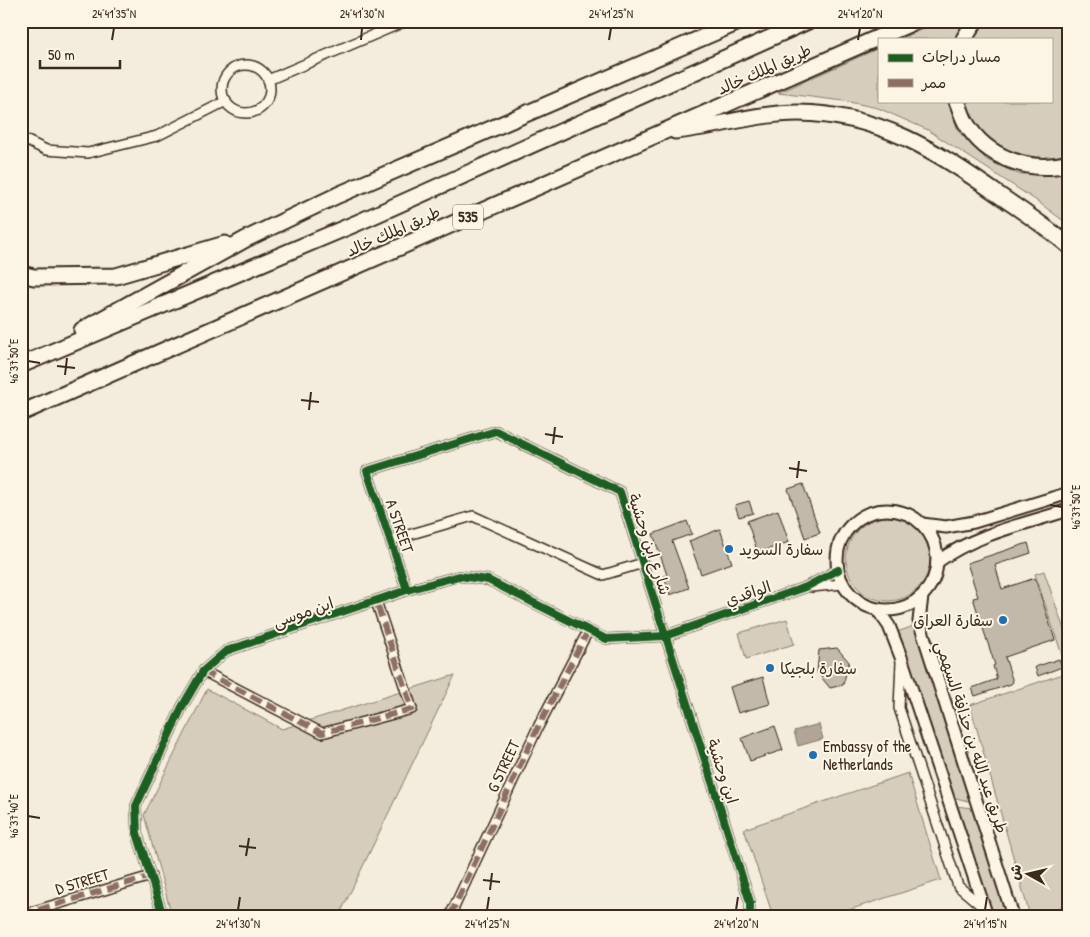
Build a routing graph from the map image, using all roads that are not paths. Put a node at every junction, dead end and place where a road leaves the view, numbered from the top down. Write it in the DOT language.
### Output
graph roads {
  1 [pos="406,21"];
  2 [pos="741,21"];
  3 [pos="808,21"];
  4 [pos="916,21"];
  5 [pos="974,21"];
  6 [pos="965,38"];
  7 [pos="268,80"];
  8 [pos="226,102"];
  9 [pos="957,102"];
  10 [pos="661,133"];
  11 [pos="21,138"];
  12 [pos="1069,163"];
  13 [pos="246,239"];
  14 [pos="1069,246"];
  15 [pos="21,274"];
  16 [pos="21,365"];
  17 [pos="21,413"];
  18 [pos="367,471"];
  19 [pos="1068,493"];
  20 [pos="1069,510"];
  21 [pos="922,524"];
  22 [pos="391,540"];
  23 [pos="937,562"];
  24 [pos="643,563"];
  25 [pos="838,570"];
  26 [pos="843,584"];
  27 [pos="806,587"];
  28 [pos="407,590"];
  29 [pos="922,596"];
  30 [pos="376,602"];
  31 [pos="877,609"];
  32 [pos="588,630"];
  33 [pos="665,636"];
  34 [pos="901,657"];
  35 [pos="203,671"];
  36 [pos="151,876"];
  37 [pos="986,912"];
  38 [pos="21,915"];
  39 [pos="164,916"];
  40 [pos="450,916"];
  41 [pos="750,916"];
  42 [pos="1012,916"];
  1 -- 7 [label="street"];
  2 -- 13 [label="highway"];
  3 -- 16 [label="highway, طريق الملك خالد / 535"];
  4 -- 10 [label="highway, طريق الملك خالد / 535"];
  5 -- 6 [label="highway"];
  7 -- 8 [label="street"];
  7 -- 8 [label="street"];
  8 -- 11 [label="street"];
  9 -- 12 [label="highway"];
  10 -- 14 [label="highway"];
  10 -- 17 [label="highway, طريق الملك خالد / 535"];
  13 -- 15 [label="highway"];
  13 -- 16 [label="highway"];
  18 -- 22 [label="street, A STREET"];
  18 -- 24 [label="street, شارع ابن وحشية"];
  19 -- 21 [label="street"];
  20 -- 23 [label="street"];
  21 -- 23 [label="street"];
  21 -- 25 [label="street"];
  22 -- 24 [label="street"];
  22 -- 28 [label="street, A STREET"];
  23 -- 29 [label="street"];
  24 -- 33 [label="street, شارع ابن وحشية"];
  25 -- 26 [label="street"];
  25 -- 27 [label="street, الواقدي"];
  26 -- 27 [label="street"];
  26 -- 31 [label="street"];
  27 -- 33 [label="street, الواقدي"];
  28 -- 30 [label="street, ابن موسى"];
  28 -- 32 [label="street, ابن موسى"];
  29 -- 31 [label="street"];
  29 -- 42 [label="street, طريق عبد الله بن حذافة السهمي"];
  30 -- 35 [label="street, ابن موسى"];
  30 -- 35 [label="street"];
  31 -- 34 [label="street"];
  32 -- 33 [label="street, ابن موسى"];
  32 -- 40 [label="street, G STREET"];
  33 -- 41 [label="street, ابن وحشية"];
  34 -- 37 [label="street"];
  34 -- 37 [label="street"];
  35 -- 36 [label="street, ابن موسى"];
  36 -- 38 [label="street, D STREET"];
  36 -- 39 [label="street, ابن موسى"];
}
